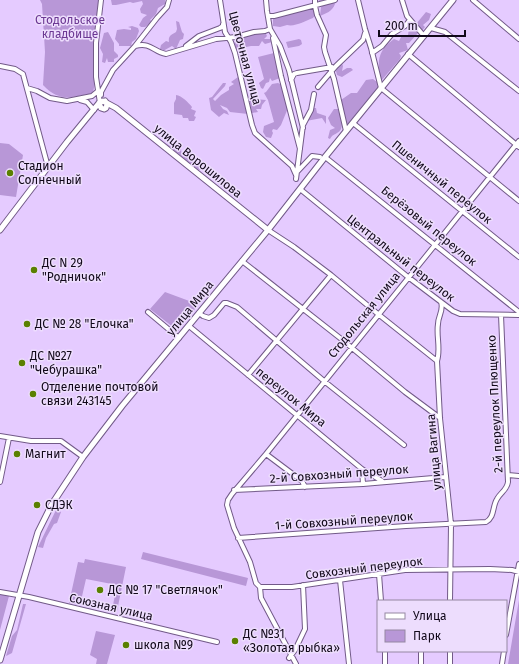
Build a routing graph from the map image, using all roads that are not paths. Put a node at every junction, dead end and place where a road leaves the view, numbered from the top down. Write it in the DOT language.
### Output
graph roads {
  1 [pos="101,0"];
  2 [pos="169,0"];
  3 [pos="220,0"];
  4 [pos="315,0"];
  5 [pos="335,0"];
  6 [pos="358,0"];
  7 [pos="402,0"];
  8 [pos="453,0"];
  9 [pos="473,0"];
  10 [pos="268,1"];
  11 [pos="315,6"];
  12 [pos="268,16"];
  13 [pos="410,20"];
  14 [pos="224,23"];
  15 [pos="431,28"];
  16 [pos="270,29"];
  17 [pos="365,29"];
  18 [pos="263,32"];
  19 [pos="424,36"];
  20 [pos="228,38"];
  21 [pos="519,39"];
  22 [pos="275,40"];
  23 [pos="135,46"];
  24 [pos="182,49"];
  25 [pos="372,53"];
  26 [pos="408,54"];
  27 [pos="0,66"];
  28 [pos="331,69"];
  29 [pos="292,80"];
  30 [pos="318,87"];
  31 [pos="27,88"];
  32 [pos="381,88"];
  33 [pos="519,91"];
  34 [pos="100,92"];
  35 [pos="314,94"];
  36 [pos="78,100"];
  37 [pos="102,102"];
  38 [pos="116,108"];
  39 [pos="104,109"];
  40 [pos="94,110"];
  41 [pos="89,116"];
  42 [pos="353,123"];
  43 [pos="303,128"];
  44 [pos="346,132"];
  45 [pos="518,144"];
  46 [pos="300,149"];
  47 [pos="322,157"];
  48 [pos="48,167"];
  49 [pos="297,175"];
  50 [pos="489,178"];
  51 [pos="300,189"];
  52 [pos="519,201"];
  53 [pos="463,211"];
  54 [pos="0,230"];
  55 [pos="268,230"];
  56 [pos="436,244"];
  57 [pos="519,257"];
  58 [pos="242,261"];
  59 [pos="331,275"];
  60 [pos="408,277"];
  61 [pos="441,302"];
  62 [pos="302,308"];
  63 [pos="148,312"];
  64 [pos="199,313"];
  65 [pos="457,313"];
  66 [pos="519,313"];
  67 [pos="378,314"];
  68 [pos="440,314"];
  69 [pos="501,315"];
  70 [pos="188,326"];
  71 [pos="179,338"];
  72 [pos="276,340"];
  73 [pos="351,348"];
  74 [pos="437,361"];
  75 [pos="248,375"];
  76 [pos="324,381"];
  77 [pos="297,414"];
  78 [pos="440,418"];
  79 [pos="0,436"];
  80 [pos="9,438"];
  81 [pos="404,445"];
  82 [pos="266,454"];
  83 [pos="83,457"];
  84 [pos="362,469"];
  85 [pos="508,475"];
  86 [pos="519,476"];
  87 [pos="445,477"];
  88 [pos="382,481"];
  89 [pos="0,482"];
  90 [pos="363,484"];
  91 [pos="305,487"];
  92 [pos="234,490"];
  93 [pos="451,524"];
  94 [pos="238,538"];
  95 [pos="519,564"];
  96 [pos="450,569"];
  97 [pos="518,572"];
  98 [pos="379,574"];
  99 [pos="340,580"];
  100 [pos="303,585"];
  101 [pos="260,587"];
  102 [pos="0,592"];
  103 [pos="20,596"];
  104 [pos="381,600"];
  105 [pos="450,600"];
  106 [pos="507,630"];
  107 [pos="217,642"];
  108 [pos="384,652"];
  109 [pos="421,652"];
  110 [pos="450,652"];
  111 [pos="504,652"];
  112 [pos="290,656"];
  113 [pos="0,660"];
  114 [pos="288,664"];
  115 [pos="296,664"];
  116 [pos="349,664"];
  117 [pos="385,664"];
  118 [pos="422,664"];
  119 [pos="450,664"];
  120 [pos="502,664"];
  1 -- 34 [label="street"];
  2 -- 23 [label="street"];
  3 -- 14 [label="street, Цветочная улица"];
  4 -- 11 [label="street"];
  5 -- 11 [label="street"];
  6 -- 17 [label="street"];
  7 -- 13 [label="street"];
  8 -- 15 [label="main road, улица Мира"];
  9 -- 21 [label="street"];
  10 -- 12 [label="street"];
  11 -- 12 [label="street"];
  11 -- 28 [label="street"];
  12 -- 16 [label="street"];
  13 -- 19 [label="street"];
  13 -- 25 [label="street"];
  14 -- 20 [label="street, Цветочная улица"];
  14 -- 24 [label="street"];
  15 -- 19 [label="main road, улица Мира"];
  15 -- 33 [label="street"];
  16 -- 18 [label="street"];
  16 -- 22 [label="street"];
  17 -- 25 [label="street"];
  17 -- 28 [label="street"];
  18 -- 20 [label="street"];
  18 -- 22 [label="street"];
  19 -- 26 [label="main road, улица Мира"];
  20 -- 24 [label="street"];
  20 -- 49 [label="street, Цветочная улица"];
  22 -- 29 [label="street"];
  22 -- 46 [label="street"];
  23 -- 24 [label="street"];
  23 -- 34 [label="street"];
  25 -- 32 [label="street"];
  26 -- 32 [label="main road, улица Мира"];
  26 -- 45 [label="street"];
  27 -- 31 [label="street"];
  28 -- 29 [label="street"];
  28 -- 30 [label="street"];
  28 -- 44 [label="street"];
  29 -- 43 [label="street"];
  31 -- 36 [label="street"];
  31 -- 48 [label="street"];
  32 -- 42 [label="main road, улица Мира"];
  32 -- 50 [label="street"];
  34 -- 36 [label="street"];
  34 -- 37 [label="street"];
  35 -- 43 [label="street"];
  36 -- 40 [label="street"];
  37 -- 38 [label="main road, улица Ворошилова"];
  37 -- 39 [label="main road"];
  37 -- 40 [label="main road"];
  38 -- 39 [label="main road"];
  38 -- 55 [label="main road, улица Ворошилова"];
  39 -- 41 [label="main road"];
  40 -- 41 [label="main road"];
  41 -- 48 [label="main road"];
  42 -- 44 [label="main road, улица Мира"];
  42 -- 53 [label="street, Пшеничный переулок"];
  43 -- 46 [label="street"];
  44 -- 47 [label="main road, улица Мира"];
  45 -- 50 [label="street, Стодольская улица"];
  46 -- 49 [label="street"];
  47 -- 49 [label="street"];
  47 -- 51 [label="main road, улица Мира"];
  47 -- 56 [label="street, Берёзовый переулок"];
  48 -- 54 [label="main road"];
  50 -- 52 [label="street"];
  50 -- 53 [label="street, Стодольская улица"];
  51 -- 55 [label="main road, улица Мира"];
  51 -- 60 [label="street, Центральный переулок"];
  53 -- 56 [label="street, Стодольская улица"];
  53 -- 57 [label="street, Пшеничный переулок"];
  55 -- 58 [label="main road, улица Мира"];
  55 -- 59 [label="street"];
  56 -- 60 [label="street, Стодольская улица"];
  56 -- 66 [label="street, Берёзовый переулок"];
  58 -- 62 [label="street"];
  58 -- 64 [label="main road, улица Мира"];
  59 -- 62 [label="street"];
  59 -- 67 [label="street"];
  60 -- 61 [label="street, Центральный переулок"];
  60 -- 67 [label="street, Стодольская улица"];
  61 -- 65 [label="street, Центральный переулок"];
  61 -- 68 [label="street, улица Вагина"];
  62 -- 72 [label="street"];
  62 -- 73 [label="street"];
  63 -- 71 [label="street"];
  64 -- 70 [label="main road, улица Мира"];
  64 -- 72 [label="street"];
  65 -- 68 [label="street"];
  65 -- 69 [label="street, Центральный переулок"];
  66 -- 69 [label="street, Центральный переулок"];
  67 -- 73 [label="street, Стодольская улица"];
  67 -- 74 [label="street"];
  68 -- 74 [label="street, улица Вагина"];
  69 -- 85 [label="street, 2-й переулок Плющенко"];
  70 -- 71 [label="main road, улица Мира"];
  70 -- 75 [label="street, переулок Мира"];
  71 -- 83 [label="main road, улица Мира"];
  72 -- 75 [label="street"];
  72 -- 76 [label="street"];
  73 -- 76 [label="street, Стодольская улица"];
  73 -- 78 [label="street"];
  74 -- 78 [label="street, улица Вагина"];
  75 -- 77 [label="street, переулок Мира"];
  76 -- 77 [label="street, Стодольская улица"];
  76 -- 81 [label="street"];
  77 -- 82 [label="street, Стодольская улица"];
  77 -- 84 [label="street, переулок Мира"];
  78 -- 87 [label="street, улица Вагина"];
  79 -- 80 [label="street"];
  80 -- 83 [label="street"];
  80 -- 89 [label="street"];
  82 -- 91 [label="street"];
  82 -- 92 [label="street, Стодольская улица"];
  83 -- 103 [label="main road, улица Мира"];
  84 -- 88 [label="street, переулок Мира"];
  84 -- 90 [label="street"];
  85 -- 86 [label="street"];
  85 -- 93 [label="street, 2-й переулок Плющенко"];
  87 -- 88 [label="street, 2-й Совхозный переулок"];
  87 -- 93 [label="street, улица Вагина"];
  88 -- 90 [label="street, 2-й Совхозный переулок"];
  90 -- 91 [label="street, 2-й Совхозный переулок"];
  91 -- 92 [label="street, 2-й Совхозный переулок"];
  92 -- 94 [label="street, Стодольская улица"];
  93 -- 94 [label="street, 1-й Совхозный переулок"];
  93 -- 96 [label="street, улица Вагина"];
  94 -- 101 [label="street"];
  95 -- 97 [label="street"];
  96 -- 97 [label="street, Совхозный переулок"];
  96 -- 98 [label="street, Совхозный переулок"];
  96 -- 105 [label="street, улица Вагина"];
  97 -- 106 [label="street"];
  98 -- 99 [label="street, Совхозный переулок"];
  98 -- 104 [label="street"];
  99 -- 100 [label="street, Совхозный переулок"];
  99 -- 116 [label="street"];
  100 -- 101 [label="street, Совхозный переулок"];
  100 -- 112 [label="street"];
  101 -- 112 [label="street"];
  102 -- 103 [label="street, Союзная улица"];
  103 -- 107 [label="street, Союзная улица"];
  103 -- 113 [label="main road, улица Мира"];
  108 -- 117 [label="street"];
  109 -- 118 [label="street"];
  110 -- 119 [label="street"];
  111 -- 120 [label="street"];
  112 -- 114 [label="street"];
  112 -- 115 [label="street"];
}
